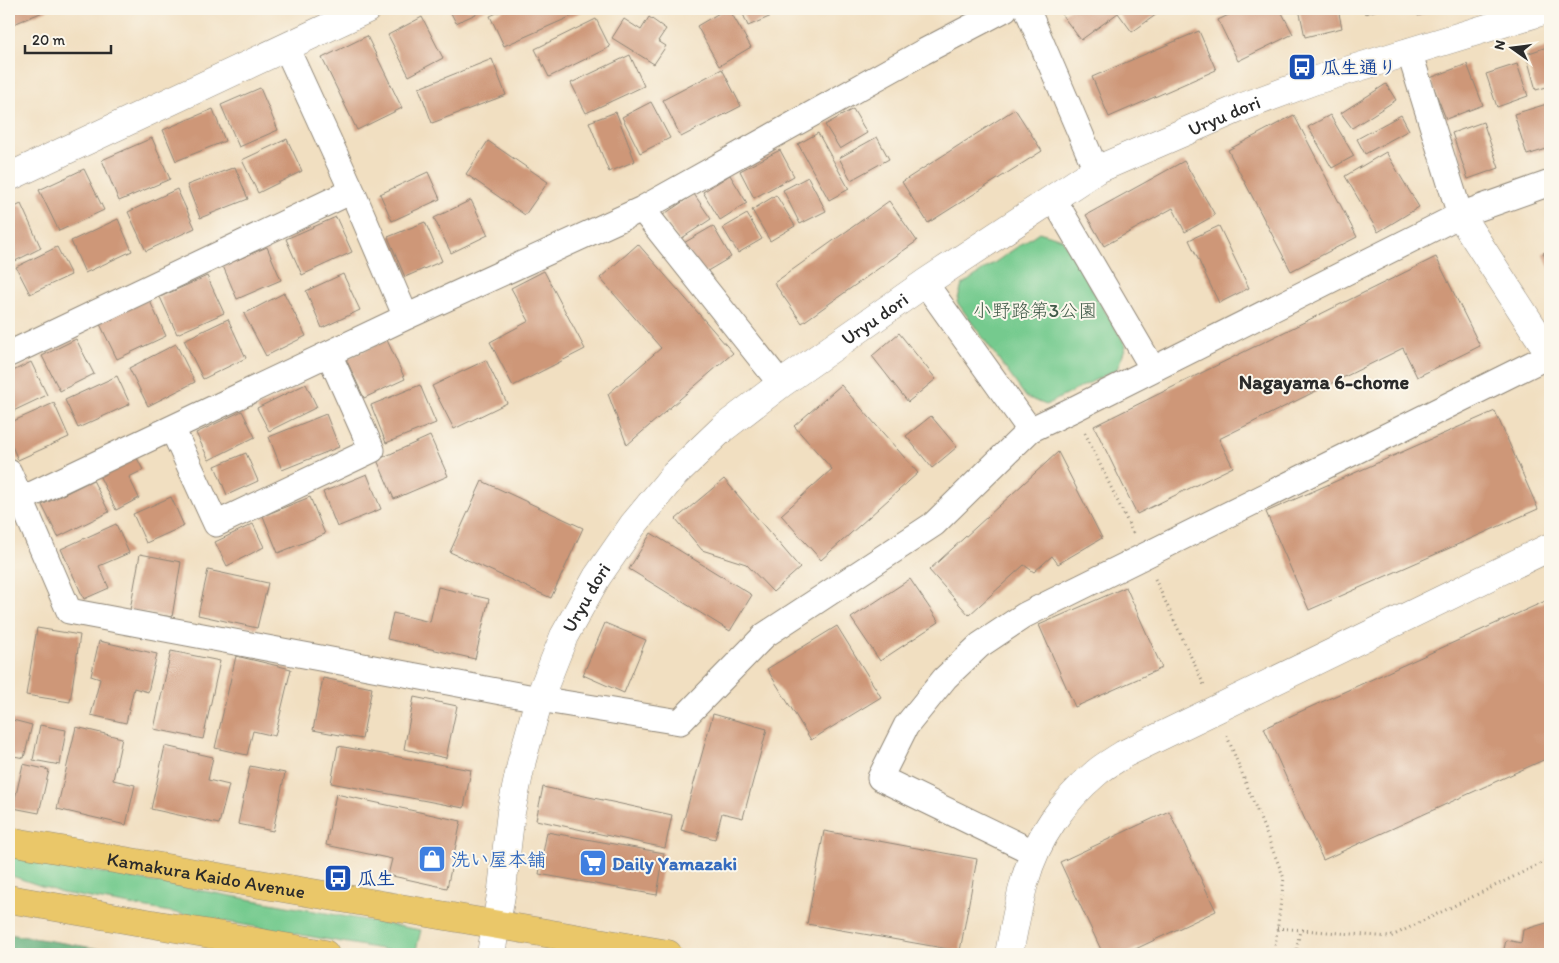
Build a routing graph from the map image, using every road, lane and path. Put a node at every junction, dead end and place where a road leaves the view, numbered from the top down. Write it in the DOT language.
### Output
graph roads {
  1 [pos="367,9"];
  2 [pos="1005,9"];
  3 [pos="1027,9"];
  4 [pos="1550,9"];
  5 [pos="286,47"];
  6 [pos="1409,51"];
  7 [pos="1096,170"];
  8 [pos="9,177"];
  9 [pos="1550,183"];
  10 [pos="352,191"];
  11 [pos="1053,198"];
  12 [pos="642,209"];
  13 [pos="1460,215"];
  14 [pos="925,283"];
  15 [pos="406,317"];
  16 [pos="9,354"];
  17 [pos="329,354"];
  18 [pos="1550,354"];
  19 [pos="1153,369"];
  20 [pos="781,384"];
  21 [pos="1074,409"];
  22 [pos="172,428"];
  23 [pos="1030,430"];
  24 [pos="9,472"];
  25 [pos="20,500"];
  26 [pos="1550,547"];
  27 [pos="1144,556"];
  28 [pos="539,699"];
  29 [pos="1216,711"];
  30 [pos="9,841"];
  31 [pos="1035,853"];
  32 [pos="1550,859"];
  33 [pos="9,900"];
  34 [pos="496,925"];
  35 [pos="1278,928"];
  36 [pos="1300,930"];
  37 [pos="325,954"];
  38 [pos="491,954"];
  39 [pos="668,954"];
  40 [pos="1009,954"];
  41 [pos="1274,954"];
  42 [pos="1296,954"];
  1 -- 5 [label="street"];
  2 -- 12 [label="street"];
  3 -- 7 [label="street"];
  4 -- 6 [label="street, Uryu dori"];
  5 -- 8 [label="street"];
  5 -- 10 [label="street"];
  6 -- 7 [label="street, Uryu dori"];
  6 -- 13 [label="street"];
  7 -- 11 [label="street, Uryu dori"];
  9 -- 13 [label="street"];
  10 -- 15 [label="street"];
  10 -- 16 [label="street"];
  11 -- 14 [label="street, Uryu dori"];
  11 -- 19 [label="street"];
  12 -- 15 [label="street"];
  12 -- 20 [label="street"];
  13 -- 18 [label="street"];
  13 -- 19 [label="street"];
  14 -- 20 [label="street, Uryu dori"];
  14 -- 23 [label="street"];
  15 -- 17 [label="street"];
  17 -- 22 [label="street"];
  17 -- 22 [label="street"];
  18 -- 27 [label="street"];
  19 -- 21 [label="street"];
  20 -- 28 [label="street, Uryu dori"];
  21 -- 23 [label="street"];
  21 -- 27 [label="path"];
  22 -- 25 [label="street"];
  23 -- 28 [label="street"];
  24 -- 25 [label="street"];
  25 -- 28 [label="street"];
  26 -- 29 [label="street"];
  27 -- 29 [label="path"];
  27 -- 31 [label="street"];
  28 -- 34 [label="street, Uryu dori"];
  29 -- 31 [label="street"];
  29 -- 35 [label="path"];
  30 -- 34 [label="main road, Kamakura Kaido Avenue"];
  31 -- 40 [label="street"];
  32 -- 36 [label="path"];
  33 -- 37 [label="main road"];
  34 -- 38 [label="street, Uryu dori"];
  34 -- 39 [label="main road, Kamakura Kaido Avenue"];
  35 -- 36 [label="path"];
  35 -- 41 [label="path"];
  36 -- 42 [label="path"];
}
